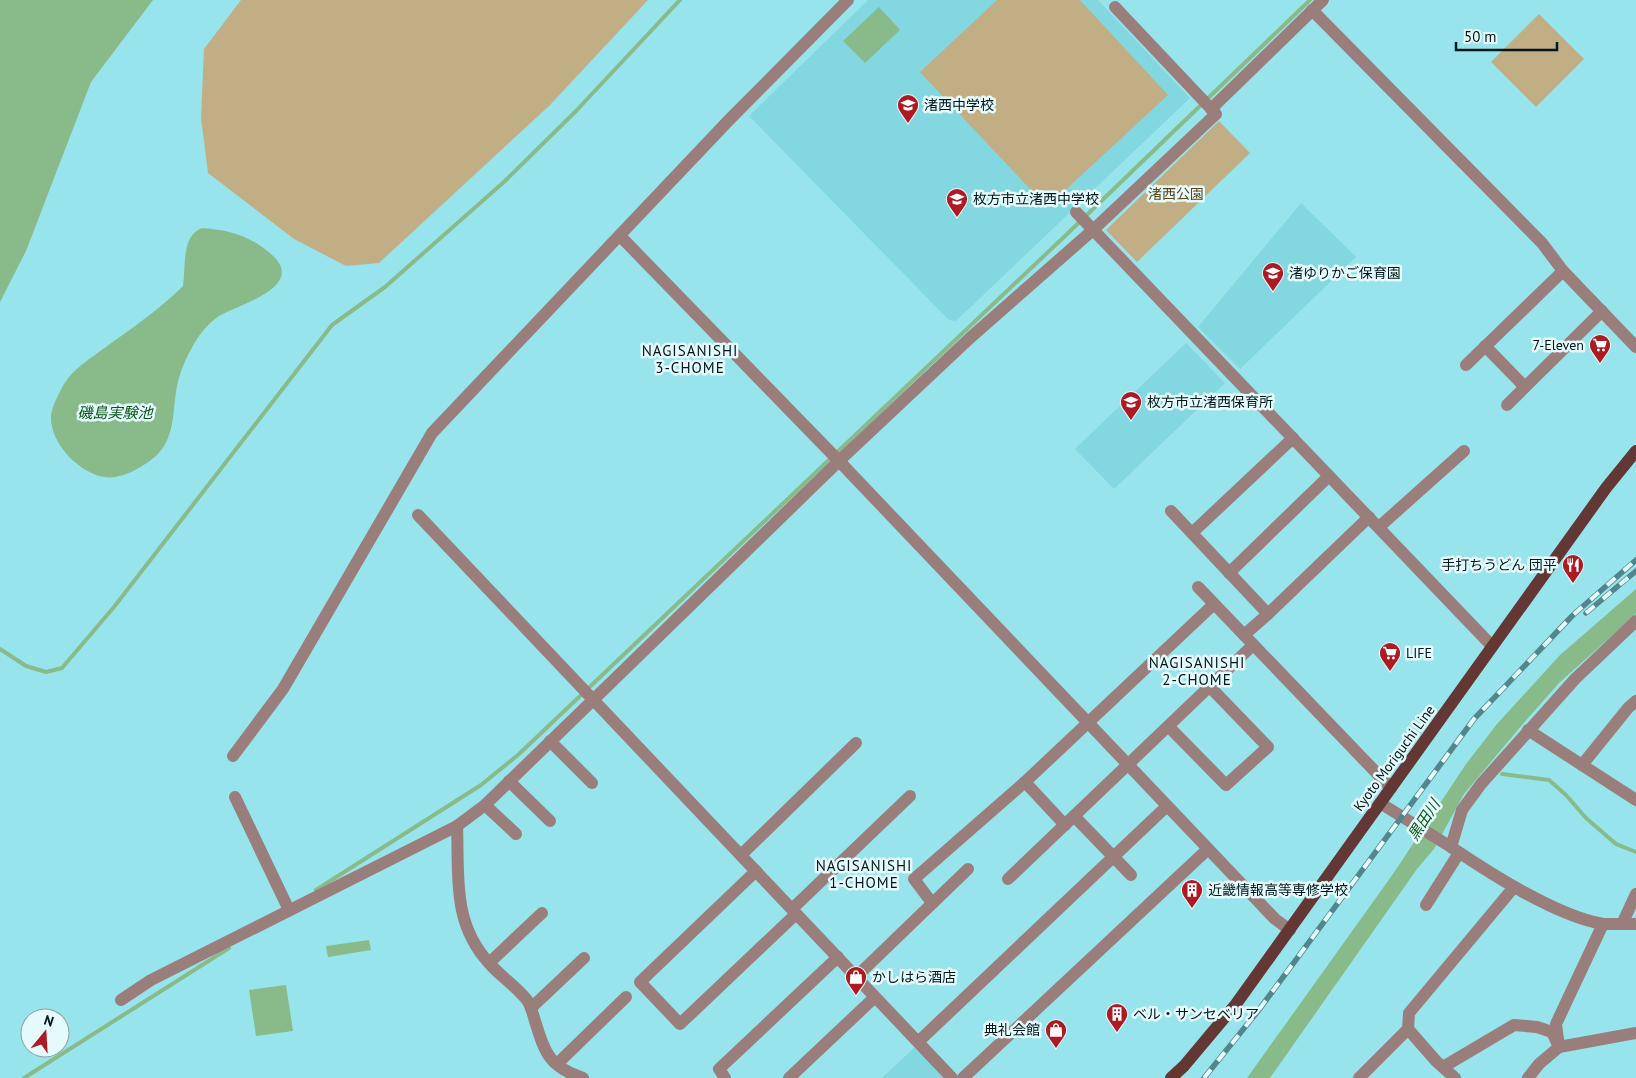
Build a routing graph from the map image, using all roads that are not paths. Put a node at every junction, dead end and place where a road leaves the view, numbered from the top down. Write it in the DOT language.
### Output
graph roads {
  1 [pos="848,0"];
  2 [pos="1323,0"];
  3 [pos="1115,7"];
  4 [pos="1312,10"];
  5 [pos="1211,109"];
  6 [pos="1076,212"];
  7 [pos="1091,227"];
  8 [pos="623,239"];
  9 [pos="1563,271"];
  10 [pos="1602,310"];
  11 [pos="1485,346"];
  12 [pos="1636,347"];
  13 [pos="1466,365"];
  14 [pos="1525,387"];
  15 [pos="1507,405"];
  16 [pos="1293,438"];
  17 [pos="1464,450"];
  18 [pos="1636,451"];
  19 [pos="839,461"];
  20 [pos="1329,476"];
  21 [pos="1171,511"];
  22 [pos="418,515"];
  23 [pos="1369,517"];
  24 [pos="1378,527"];
  25 [pos="1192,533"];
  26 [pos="1229,573"];
  27 [pos="1198,587"];
  28 [pos="1214,604"];
  29 [pos="1268,614"];
  30 [pos="1636,621"];
  31 [pos="1244,636"];
  32 [pos="1253,645"];
  33 [pos="1492,646"];
  34 [pos="1210,687"];
  35 [pos="592,699"];
  36 [pos="1633,708"];
  37 [pos="1087,723"];
  38 [pos="1169,727"];
  39 [pos="1528,730"];
  40 [pos="550,741"];
  41 [pos="856,743"];
  42 [pos="233,756"];
  43 [pos="1582,765"];
  44 [pos="1128,766"];
  45 [pos="509,781"];
  46 [pos="1025,782"];
  47 [pos="592,783"];
  48 [pos="1390,788"];
  49 [pos="910,796"];
  50 [pos="235,797"];
  51 [pos="1636,800"];
  52 [pos="1380,803"];
  53 [pos="485,805"];
  54 [pos="1167,806"];
  55 [pos="550,821"];
  56 [pos="1069,821"];
  57 [pos="457,826"];
  58 [pos="516,834"];
  59 [pos="1450,847"];
  60 [pos="1208,849"];
  61 [pos="741,856"];
  62 [pos="1113,857"];
  63 [pos="968,870"];
  64 [pos="756,871"];
  65 [pos="1131,875"];
  66 [pos="1008,879"];
  67 [pos="1514,887"];
  68 [pos="1636,894"];
  69 [pos="932,903"];
  70 [pos="1426,905"];
  71 [pos="289,910"];
  72 [pos="794,912"];
  73 [pos="542,913"];
  74 [pos="1603,924"];
  75 [pos="1622,924"];
  76 [pos="1636,924"];
  77 [pos="1290,930"];
  78 [pos="838,957"];
  79 [pos="584,958"];
  80 [pos="488,963"];
  81 [pos="856,977"];
  82 [pos="626,997"];
  83 [pos="875,997"];
  84 [pos="122,1000"];
  85 [pos="531,1008"];
  86 [pos="1408,1029"];
  87 [pos="1636,1033"];
  88 [pos="918,1042"];
  89 [pos="1559,1047"];
  90 [pos="1442,1067"];
  91 [pos="563,1072"];
  92 [pos="583,1078"];
  93 [pos="725,1078"];
  94 [pos="789,1078"];
  95 [pos="952,1078"];
  96 [pos="963,1078"];
  97 [pos="1171,1078"];
  98 [pos="1359,1078"];
  99 [pos="1455,1078"];
  100 [pos="1528,1078"];
  1 -- 42 [label="street"];
  2 -- 4 [label="street"];
  3 -- 5 [label="street"];
  4 -- 5 [label="street"];
  4 -- 9 [label="street"];
  5 -- 7 [label="street"];
  6 -- 7 [label="street"];
  7 -- 16 [label="street"];
  7 -- 19 [label="street"];
  8 -- 19 [label="street"];
  9 -- 10 [label="street"];
  9 -- 11 [label="street"];
  10 -- 12 [label="street"];
  10 -- 14 [label="street"];
  11 -- 13 [label="street"];
  11 -- 14 [label="street"];
  14 -- 15 [label="street"];
  16 -- 20 [label="street"];
  16 -- 25 [label="street"];
  17 -- 24 [label="street"];
  18 -- 33 [label="main road, Kyoto Moriguchi Line"];
  19 -- 35 [label="street"];
  19 -- 37 [label="street"];
  20 -- 23 [label="street"];
  20 -- 26 [label="street"];
  21 -- 25 [label="street"];
  22 -- 35 [label="street"];
  23 -- 24 [label="street"];
  23 -- 29 [label="street"];
  24 -- 33 [label="street"];
  25 -- 26 [label="street"];
  26 -- 29 [label="street"];
  27 -- 28 [label="street"];
  28 -- 31 [label="street"];
  28 -- 37 [label="street"];
  29 -- 31 [label="street"];
  30 -- 39 [label="street"];
  31 -- 32 [label="street"];
  32 -- 34 [label="street"];
  32 -- 48 [label="street"];
  33 -- 48 [label="main road, Kyoto Moriguchi Line"];
  34 -- 38 [label="street"];
  34 -- 38 [label="street"];
  35 -- 40 [label="street"];
  35 -- 61 [label="street"];
  36 -- 43 [label="street"];
  37 -- 44 [label="street"];
  37 -- 46 [label="street"];
  38 -- 44 [label="street"];
  39 -- 43 [label="street"];
  39 -- 59 [label="street"];
  40 -- 45 [label="street"];
  40 -- 47 [label="street"];
  41 -- 61 [label="street"];
  43 -- 51 [label="street"];
  44 -- 54 [label="street"];
  44 -- 56 [label="street"];
  45 -- 53 [label="street"];
  45 -- 55 [label="street"];
  46 -- 56 [label="street"];
  46 -- 69 [label="street"];
  48 -- 52 [label="main road, Kyoto Moriguchi Line"];
  49 -- 72 [label="street"];
  50 -- 71 [label="street"];
  52 -- 59 [label="street"];
  52 -- 77 [label="main road, Kyoto Moriguchi Line"];
  53 -- 57 [label="street"];
  53 -- 58 [label="street"];
  54 -- 60 [label="street"];
  54 -- 62 [label="street"];
  56 -- 62 [label="street"];
  56 -- 66 [label="street"];
  57 -- 71 [label="street"];
  57 -- 80 [label="street"];
  59 -- 67 [label="street"];
  59 -- 70 [label="street"];
  60 -- 77 [label="street"];
  60 -- 96 [label="street"];
  61 -- 64 [label="street"];
  62 -- 65 [label="street"];
  62 -- 88 [label="street"];
  63 -- 69 [label="street"];
  64 -- 72 [label="street"];
  64 -- 72 [label="street"];
  67 -- 74 [label="street"];
  67 -- 86 [label="street"];
  68 -- 75 [label="street"];
  69 -- 81 [label="street"];
  71 -- 84 [label="street"];
  72 -- 78 [label="street"];
  73 -- 80 [label="street"];
  74 -- 75 [label="street"];
  74 -- 89 [label="street"];
  75 -- 76 [label="street"];
  77 -- 97 [label="main road, Kyoto Moriguchi Line"];
  78 -- 81 [label="street"];
  78 -- 93 [label="street"];
  79 -- 85 [label="street"];
  80 -- 85 [label="street"];
  81 -- 83 [label="street"];
  82 -- 91 [label="street"];
  83 -- 88 [label="street"];
  83 -- 94 [label="street"];
  85 -- 91 [label="street"];
  86 -- 90 [label="street"];
  86 -- 98 [label="street"];
  87 -- 89 [label="street"];
  88 -- 95 [label="street"];
  89 -- 90 [label="street"];
  89 -- 100 [label="street"];
  90 -- 99 [label="street"];
  91 -- 92 [label="street"];
}
